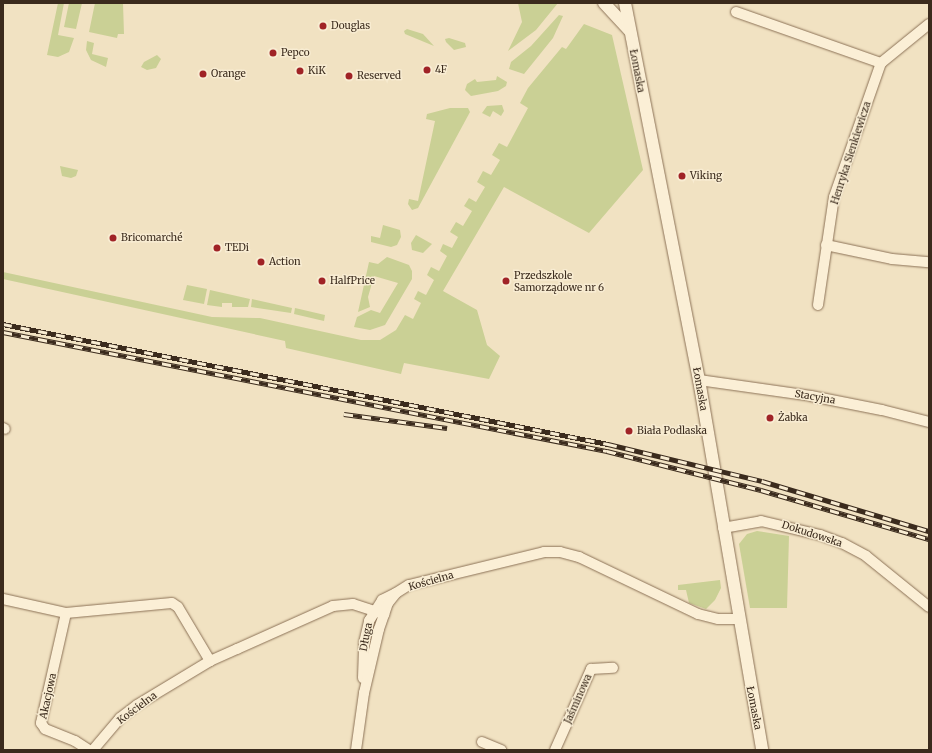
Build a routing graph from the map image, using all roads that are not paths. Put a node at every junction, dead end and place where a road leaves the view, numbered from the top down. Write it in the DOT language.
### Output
graph roads {
  1 [pos="604,3"];
  2 [pos="625,3"];
  3 [pos="736,12"];
  4 [pos="929,24"];
  5 [pos="629,30"];
  6 [pos="881,63"];
  7 [pos="826,245"];
  8 [pos="929,262"];
  9 [pos="818,305"];
  10 [pos="699,380"];
  11 [pos="929,422"];
  12 [pos="723,528"];
  13 [pos="396,593"];
  14 [pos="3,599"];
  15 [pos="929,607"];
  16 [pos="373,610"];
  17 [pos="66,613"];
  18 [pos="384,614"];
  19 [pos="738,619"];
  20 [pos="210,661"];
  21 [pos="613,668"];
  22 [pos="364,693"];
  23 [pos="482,742"];
  24 [pos="89,750"];
  25 [pos="93,750"];
  26 [pos="356,750"];
  27 [pos="501,750"];
  28 [pos="555,750"];
  29 [pos="762,750"];
  1 -- 5 [label="street"];
  2 -- 5 [label="street, Łomaska"];
  3 -- 6 [label="street"];
  4 -- 6 [label="street"];
  5 -- 10 [label="street, Łomaska"];
  6 -- 7 [label="street, Henryka Sienkiewicza"];
  7 -- 8 [label="street"];
  7 -- 9 [label="street, Henryka Sienkiewicza"];
  10 -- 11 [label="street, Stacyjna"];
  10 -- 12 [label="street, Łomaska"];
  12 -- 15 [label="street, Dokudowska"];
  12 -- 19 [label="street, Łomaska"];
  13 -- 16 [label="street, Długa"];
  13 -- 18 [label="street, Kościelna"];
  13 -- 19 [label="street, Kościelna"];
  14 -- 17 [label="street"];
  16 -- 18 [label="street, Kościelna"];
  16 -- 20 [label="street, Kościelna"];
  16 -- 22 [label="street, Długa"];
  17 -- 20 [label="street"];
  17 -- 24 [label="street, Akacjowa"];
  18 -- 22 [label="street, Długa"];
  19 -- 29 [label="street, Łomaska"];
  20 -- 25 [label="street, Kościelna"];
  21 -- 28 [label="street, Jaśminowa"];
  22 -- 26 [label="street, Długa"];
  23 -- 27 [label="street"];
}
